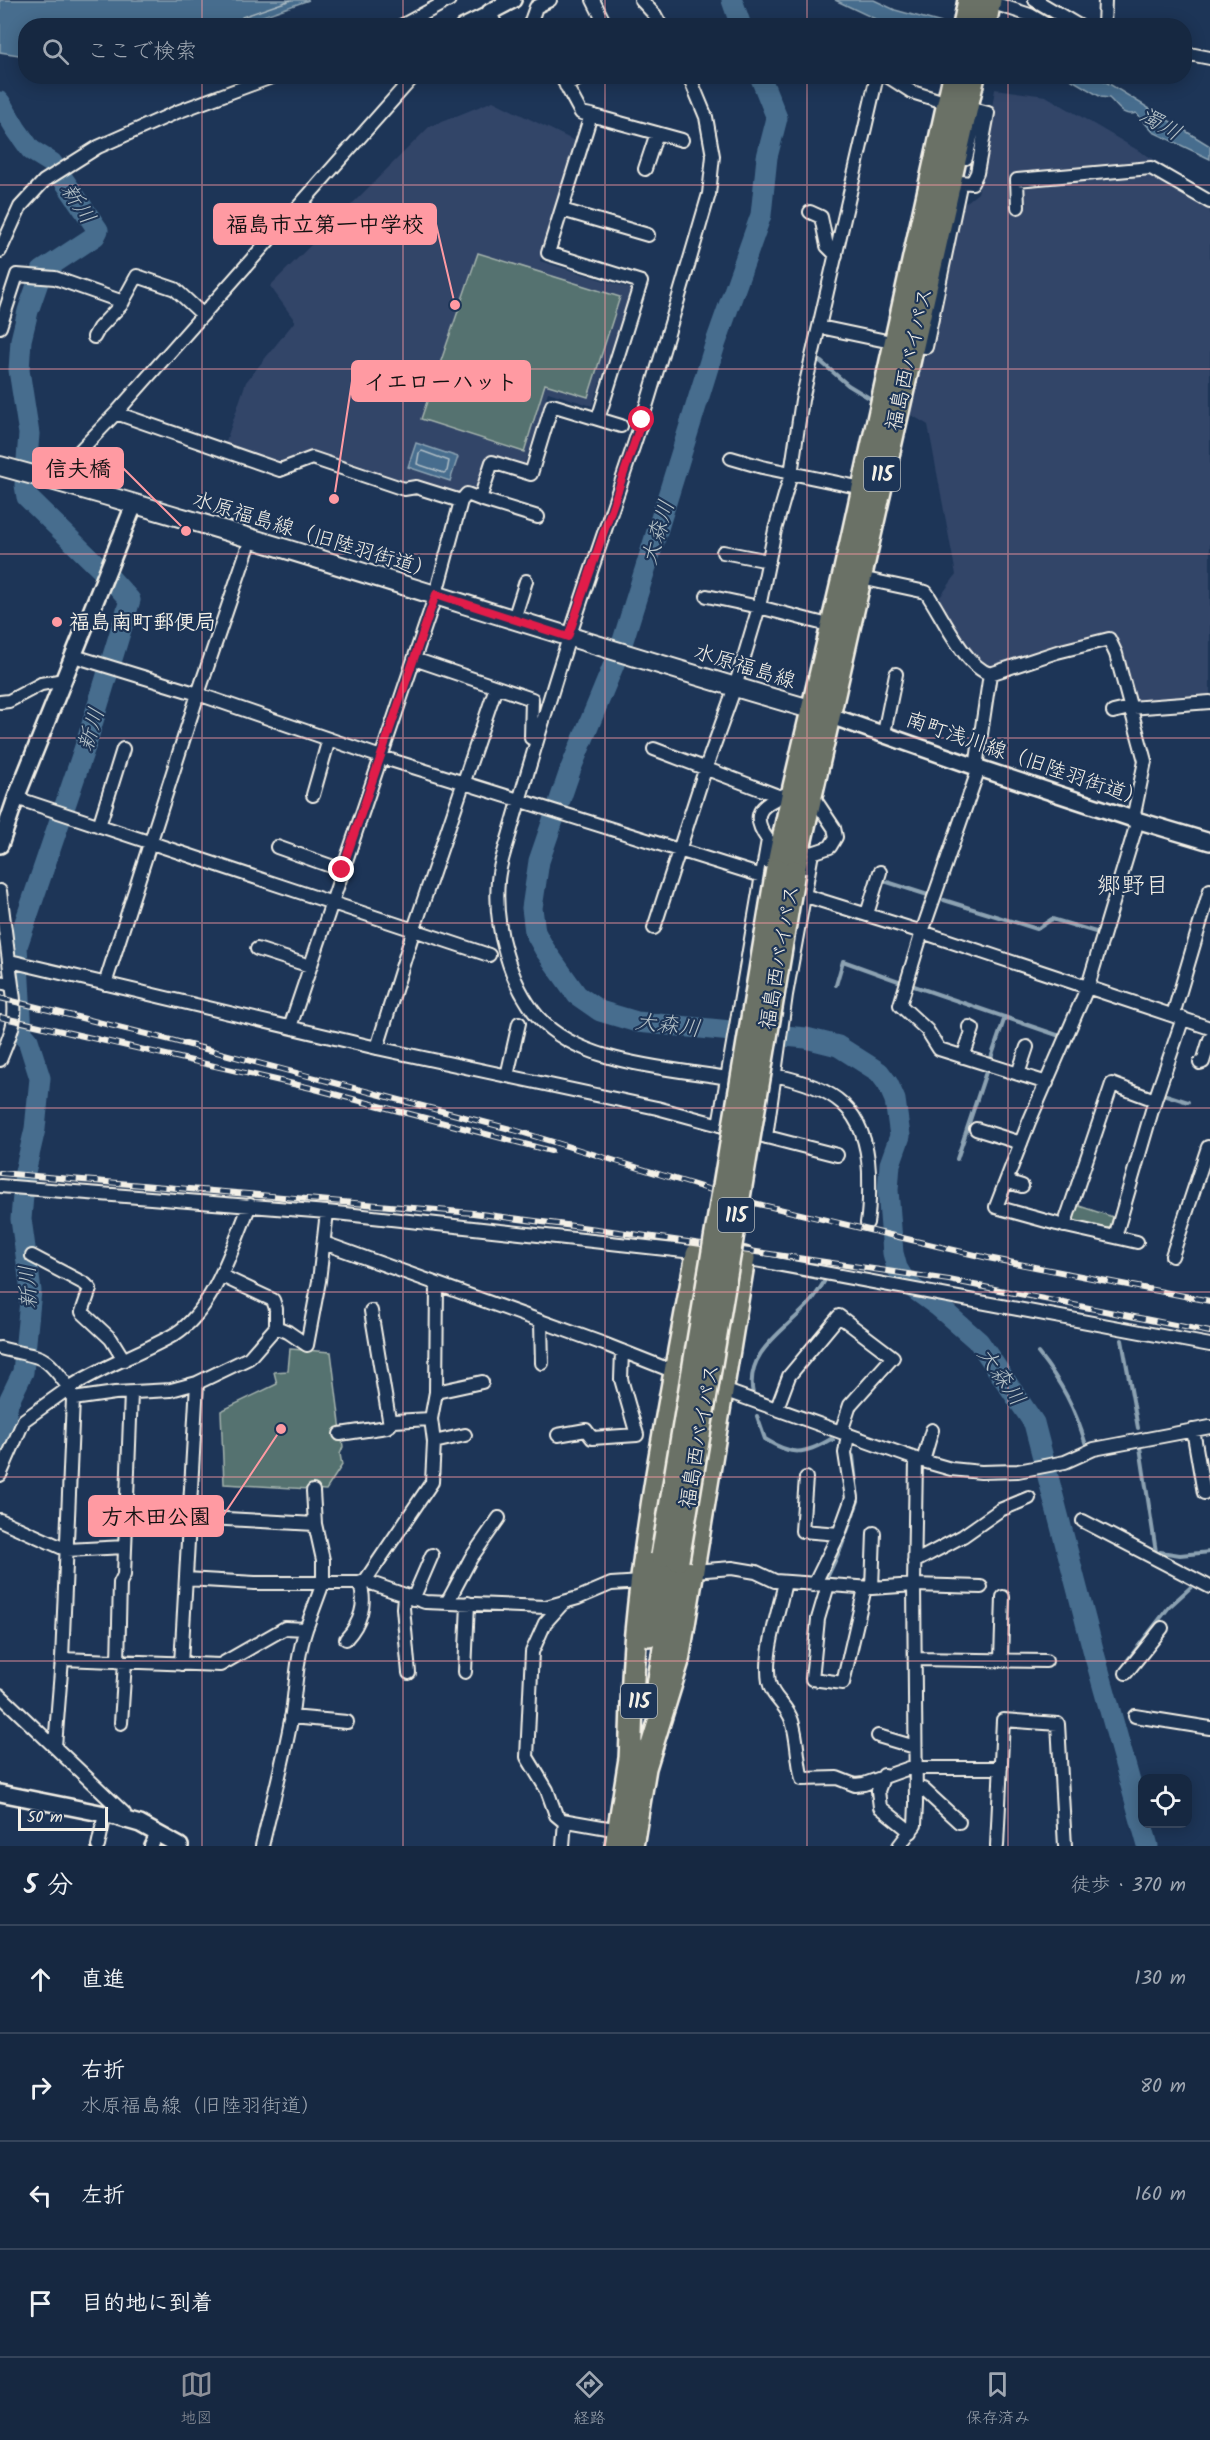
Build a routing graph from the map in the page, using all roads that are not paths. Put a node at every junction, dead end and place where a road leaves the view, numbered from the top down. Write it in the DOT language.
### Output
graph roads {
  1 [pos="449,0"];
  2 [pos="513,0"];
  3 [pos="550,0"];
  4 [pos="593,0"];
  5 [pos="641,0"];
  6 [pos="1035,0"];
  7 [pos="1105,0"];
  8 [pos="980,8"];
  9 [pos="416,18"];
  10 [pos="494,18"];
  11 [pos="531,18"];
  12 [pos="602,18"];
  13 [pos="657,18"];
  14 [pos="1035,18"];
  15 [pos="1065,18"];
  16 [pos="1104,18"];
  17 [pos="1192,54"];
  18 [pos="1210,58"];
  19 [pos="252,84"];
  20 [pos="407,84"];
  21 [pos="566,84"];
  22 [pos="692,84"];
  23 [pos="875,84"];
  24 [pos="900,84"];
  25 [pos="953,84"];
  26 [pos="972,84"];
  27 [pos="939,100"];
  28 [pos="975,109"];
  29 [pos="591,115"];
  30 [pos="657,133"];
  31 [pos="682,140"];
  32 [pos="645,169"];
  33 [pos="1210,202"];
  34 [pos="1018,207"];
  35 [pos="562,210"];
  36 [pos="810,212"];
  37 [pos="648,235"];
  38 [pos="0,251"];
  39 [pos="836,255"];
  40 [pos="123,302"];
  41 [pos="203,315"];
  42 [pos="0,327"];
  43 [pos="820,327"];
  44 [pos="94,337"];
  45 [pos="904,345"];
  46 [pos="116,413"];
  47 [pos="598,419"];
  48 [pos="621,426"];
  49 [pos="731,458"];
  50 [pos="0,466"];
  51 [pos="791,474"];
  52 [pos="52,480"];
  53 [pos="870,490"];
  54 [pos="480,499"];
  55 [pos="461,501"];
  56 [pos="134,505"];
  57 [pos="538,517"];
  58 [pos="251,539"];
  59 [pos="723,552"];
  60 [pos="769,561"];
  61 [pos="852,576"];
  62 [pos="526,581"];
  63 [pos="436,594"];
  64 [pos="707,596"];
  65 [pos="759,607"];
  66 [pos="514,620"];
  67 [pos="832,626"];
  68 [pos="574,638"];
  69 [pos="74,656"];
  70 [pos="414,659"];
  71 [pos="896,674"];
  72 [pos="990,674"];
  73 [pos="64,680"];
  74 [pos="496,687"];
  75 [pos="735,687"];
  76 [pos="198,694"];
  77 [pos="0,702"];
  78 [pos="1210,702"];
  79 [pos="1130,708"];
  80 [pos="820,712"];
  81 [pos="1113,712"];
  82 [pos="884,733"];
  83 [pos="329,739"];
  84 [pos="537,741"];
  85 [pos="123,749"];
  86 [pos="654,749"];
  87 [pos="381,757"];
  88 [pos="978,768"];
  89 [pos="705,770"];
  90 [pos="463,782"];
  91 [pos="795,793"];
  92 [pos="313,795"];
  93 [pos="16,798"];
  94 [pos="523,801"];
  95 [pos="1136,820"];
  96 [pos="99,826"];
  97 [pos="151,842"];
  98 [pos="1210,842"];
  99 [pos="0,845"];
  100 [pos="277,847"];
  101 [pos="679,850"];
  102 [pos="342,870"];
  103 [pos="778,872"];
  104 [pos="880,872"];
  105 [pos="1210,890"];
  106 [pos="0,891"];
  107 [pos="803,895"];
  108 [pos="331,903"];
  109 [pos="867,914"];
  110 [pos="654,928"];
  111 [pos="414,929"];
  112 [pos="922,932"];
  113 [pos="257,949"];
  114 [pos="489,955"];
  115 [pos="10,961"];
  116 [pos="310,966"];
  117 [pos="6,983"];
  118 [pos="105,984"];
  119 [pos="1088,986"];
  120 [pos="1178,1016"];
  121 [pos="519,1023"];
  122 [pos="290,1027"];
  123 [pos="969,1027"];
  124 [pos="1210,1028"];
  125 [pos="1210,1039"];
  126 [pos="1027,1047"];
  127 [pos="377,1048"];
  128 [pos="963,1057"];
  129 [pos="0,1060"];
  130 [pos="1200,1063"];
  131 [pos="729,1073"];
  132 [pos="1018,1074"];
  133 [pos="774,1075"];
  134 [pos="507,1076"];
  135 [pos="1047,1083"];
  136 [pos="1155,1100"];
  137 [pos="976,1129"];
  138 [pos="1021,1143"];
  139 [pos="1209,1145"];
  140 [pos="837,1155"];
  141 [pos="1006,1181"];
  142 [pos="0,1186"];
  143 [pos="1022,1186"];
  144 [pos="250,1205"];
  145 [pos="327,1212"];
  146 [pos="867,1223"];
  147 [pos="1064,1226"];
  148 [pos="1115,1237"];
  149 [pos="1137,1242"];
  150 [pos="324,1243"];
  151 [pos="700,1253"];
  152 [pos="32,1256"];
  153 [pos="1172,1256"];
  154 [pos="741,1257"];
  155 [pos="222,1276"];
  156 [pos="436,1285"];
  157 [pos="371,1311"];
  158 [pos="541,1323"];
  159 [pos="276,1328"];
  160 [pos="1210,1346"];
  161 [pos="0,1348"];
  162 [pos="622,1351"];
  163 [pos="124,1360"];
  164 [pos="542,1363"];
  165 [pos="680,1375"];
  166 [pos="482,1382"];
  167 [pos="197,1383"];
  168 [pos="720,1388"];
  169 [pos="436,1392"];
  170 [pos="131,1393"];
  171 [pos="71,1394"];
  172 [pos="777,1408"];
  173 [pos="431,1419"];
  174 [pos="390,1425"];
  175 [pos="1210,1427"];
  176 [pos="932,1430"];
  177 [pos="1192,1430"];
  178 [pos="845,1433"];
  179 [pos="340,1434"];
  180 [pos="465,1435"];
  181 [pos="558,1435"];
  182 [pos="434,1442"];
  183 [pos="919,1460"];
  184 [pos="0,1475"];
  185 [pos="806,1478"];
  186 [pos="313,1491"];
  187 [pos="1204,1493"];
  188 [pos="1029,1498"];
  189 [pos="190,1517"];
  190 [pos="500,1518"];
  191 [pos="0,1520"];
  192 [pos="1083,1521"];
  193 [pos="315,1524"];
  194 [pos="874,1533"];
  195 [pos="839,1534"];
  196 [pos="125,1547"];
  197 [pos="67,1550"];
  198 [pos="432,1555"];
  199 [pos="678,1562"];
  200 [pos="914,1562"];
  201 [pos="186,1579"];
  202 [pos="362,1582"];
  203 [pos="642,1582"];
  204 [pos="785,1582"];
  205 [pos="323,1583"];
  206 [pos="814,1585"];
  207 [pos="828,1585"];
  208 [pos="914,1586"];
  209 [pos="981,1587"];
  210 [pos="1210,1587"];
  211 [pos="868,1588"];
  212 [pos="1003,1597"];
  213 [pos="409,1598"];
  214 [pos="447,1603"];
  215 [pos="468,1603"];
  216 [pos="562,1603"];
  217 [pos="1162,1628"];
  218 [pos="306,1629"];
  219 [pos="346,1640"];
  220 [pos="62,1659"];
  221 [pos="915,1659"];
  222 [pos="1001,1659"];
  223 [pos="1046,1661"];
  224 [pos="121,1662"];
  225 [pos="181,1664"];
  226 [pos="465,1672"];
  227 [pos="409,1673"];
  228 [pos="1126,1673"];
  229 [pos="0,1695"];
  230 [pos="1136,1716"];
  231 [pos="291,1717"];
  232 [pos="347,1722"];
  233 [pos="121,1723"];
  234 [pos="1210,1728"];
  235 [pos="878,1736"];
  236 [pos="55,1746"];
  237 [pos="915,1747"];
  238 [pos="637,1764"];
  239 [pos="915,1767"];
  240 [pos="1001,1768"];
  241 [pos="884,1775"];
  242 [pos="916,1789"];
  243 [pos="0,1793"];
  244 [pos="105,1814"];
  245 [pos="124,1820"];
  246 [pos="565,1821"];
  247 [pos="959,1821"];
  248 [pos="911,1832"];
  249 [pos="154,1840"];
  250 [pos="622,1841"];
  251 [pos="98,1846"];
  252 [pos="180,1846"];
  253 [pos="262,1846"];
  254 [pos="563,1846"];
  255 [pos="899,1846"];
  256 [pos="997,1846"];
  257 [pos="1065,1846"];
  1 -- 9 [label="street"];
  2 -- 10 [label="street"];
  3 -- 11 [label="street"];
  4 -- 12 [label="street"];
  5 -- 13 [label="street"];
  6 -- 15 [label="street"];
  7 -- 16 [label="street"];
  8 -- 14 [label="street"];
  17 -- 18 [label="street"];
  19 -- 38 [label="street"];
  20 -- 41 [label="street"];
  21 -- 29 [label="street"];
  22 -- 68 [label="street"];
  23 -- 39 [label="street"];
  24 -- 27 [label="street"];
  25 -- 45 [label="highway, 福島西バイパス / 115"];
  26 -- 45 [label="highway, 福島西バイパス / 115"];
  28 -- 45 [label="street"];
  29 -- 30 [label="street"];
  29 -- 35 [label="street"];
  30 -- 31 [label="street"];
  30 -- 32 [label="street"];
  33 -- 34 [label="street"];
  35 -- 37 [label="street"];
  35 -- 47 [label="street"];
  36 -- 39 [label="street"];
  39 -- 43 [label="street"];
  40 -- 41 [label="street"];
  40 -- 42 [label="street"];
  40 -- 44 [label="street"];
  41 -- 46 [label="street"];
  43 -- 45 [label="street"];
  43 -- 51 [label="street"];
  45 -- 53 [label="highway, 福島西バイパス / 115"];
  46 -- 52 [label="street"];
  46 -- 55 [label="street"];
  47 -- 48 [label="street"];
  47 -- 54 [label="street"];
  49 -- 51 [label="street"];
  50 -- 52 [label="main road, 水原福島線（旧陸羽街道）"];
  51 -- 53 [label="street"];
  51 -- 60 [label="street"];
  52 -- 56 [label="main road, 水原福島線（旧陸羽街道）"];
  53 -- 61 [label="highway, 福島西バイパス / 115"];
  54 -- 55 [label="street"];
  54 -- 57 [label="street"];
  55 -- 63 [label="street"];
  56 -- 58 [label="main road, 水原福島線（旧陸羽街道）"];
  56 -- 69 [label="street"];
  58 -- 63 [label="main road, 水原福島線（旧陸羽街道）"];
  58 -- 76 [label="street"];
  59 -- 60 [label="street"];
  60 -- 65 [label="street"];
  61 -- 67 [label="highway, 福島西バイパス / 115"];
  61 -- 72 [label="street"];
  61 -- 80 [label="highway, 福島西バイパス / 115"];
  62 -- 66 [label="street"];
  63 -- 66 [label="main road, 水原福島線（旧陸羽街道）"];
  63 -- 70 [label="street"];
  64 -- 65 [label="street"];
  65 -- 67 [label="street"];
  65 -- 75 [label="street"];
  66 -- 68 [label="main road, 水原福島線（旧陸羽街道）"];
  67 -- 80 [label="highway, 福島西バイパス / 115"];
  68 -- 75 [label="main road, 水原福島線"];
  68 -- 84 [label="street"];
  69 -- 73 [label="street"];
  69 -- 76 [label="street"];
  70 -- 74 [label="street"];
  70 -- 87 [label="street"];
  71 -- 82 [label="street"];
  72 -- 79 [label="street"];
  72 -- 88 [label="street"];
  73 -- 77 [label="street"];
  73 -- 93 [label="street"];
  74 -- 84 [label="street"];
  74 -- 90 [label="street"];
  75 -- 80 [label="main road, 水原福島線"];
  75 -- 89 [label="street"];
  76 -- 83 [label="street"];
  76 -- 97 [label="street"];
  78 -- 79 [label="street"];
  79 -- 81 [label="street"];
  79 -- 95 [label="street"];
  80 -- 82 [label="street, 南町浅川線（旧陸羽街道）"];
  80 -- 91 [label="highway, 福島西バイパス / 115"];
  82 -- 88 [label="street, 南町浅川線（旧陸羽街道）"];
  83 -- 87 [label="street"];
  83 -- 92 [label="street"];
  84 -- 94 [label="street"];
  85 -- 96 [label="street"];
  86 -- 89 [label="street"];
  87 -- 90 [label="street"];
  87 -- 102 [label="street"];
  88 -- 95 [label="street, 南町浅川線（旧陸羽街道）"];
  88 -- 112 [label="street"];
  89 -- 91 [label="street"];
  89 -- 101 [label="street"];
  90 -- 94 [label="street"];
  90 -- 111 [label="street"];
  91 -- 103 [label="highway, 福島西バイパス / 115"];
  91 -- 103 [label="street"];
  91 -- 107 [label="street"];
  93 -- 96 [label="street"];
  93 -- 99 [label="street"];
  94 -- 101 [label="street"];
  94 -- 131 [label="street"];
  95 -- 98 [label="street, 南町浅川線（旧陸羽街道）"];
  95 -- 119 [label="street"];
  96 -- 97 [label="street"];
  97 -- 108 [label="street"];
  97 -- 118 [label="street"];
  100 -- 102 [label="street"];
  101 -- 103 [label="street"];
  101 -- 110 [label="street"];
  102 -- 108 [label="street"];
  103 -- 131 [label="street"];
  103 -- 199 [label="highway, 福島西バイパス / 115, bridge"];
  104 -- 109 [label="street"];
  105 -- 120 [label="street"];
  106 -- 115 [label="street"];
  107 -- 109 [label="street"];
  107 -- 133 [label="street"];
  108 -- 111 [label="street"];
  108 -- 116 [label="street"];
  109 -- 112 [label="street"];
  111 -- 114 [label="street"];
  111 -- 127 [label="street"];
  112 -- 119 [label="street"];
  112 -- 128 [label="street"];
  113 -- 116 [label="street"];
  115 -- 117 [label="street"];
  115 -- 118 [label="street"];
  116 -- 122 [label="street"];
  117 -- 129 [label="street"];
  118 -- 122 [label="street"];
  119 -- 120 [label="street"];
  119 -- 135 [label="street"];
  120 -- 124 [label="street"];
  120 -- 136 [label="street"];
  121 -- 134 [label="street"];
  122 -- 127 [label="street"];
  123 -- 128 [label="street"];
  125 -- 130 [label="street"];
  126 -- 132 [label="street"];
  127 -- 134 [label="street"];
  128 -- 132 [label="street"];
  131 -- 134 [label="street"];
  132 -- 135 [label="street"];
  133 -- 140 [label="street"];
  133 -- 146 [label="street"];
  135 -- 138 [label="street"];
  136 -- 147 [label="street"];
  136 -- 148 [label="street"];
  137 -- 138 [label="street"];
  138 -- 141 [label="street"];
  139 -- 153 [label="street"];
  141 -- 143 [label="street"];
  141 -- 147 [label="street"];
  142 -- 144 [label="street"];
  144 -- 145 [label="street"];
  144 -- 155 [label="street"];
  145 -- 150 [label="street"];
  145 -- 151 [label="street"];
  147 -- 148 [label="street"];
  148 -- 149 [label="street"];
  150 -- 156 [label="street"];
  150 -- 159 [label="street"];
  151 -- 165 [label="highway"];
  152 -- 163 [label="street"];
  154 -- 160 [label="street"];
  154 -- 168 [label="highway"];
  155 -- 159 [label="street"];
  155 -- 163 [label="street"];
  156 -- 158 [label="street"];
  156 -- 169 [label="street"];
  157 -- 174 [label="street"];
  158 -- 162 [label="street"];
  158 -- 164 [label="street"];
  159 -- 167 [label="street"];
  161 -- 171 [label="street"];
  162 -- 165 [label="street"];
  162 -- 181 [label="street"];
  163 -- 171 [label="street"];
  165 -- 203 [label="highway"];
  166 -- 169 [label="street"];
  167 -- 170 [label="street"];
  167 -- 189 [label="street"];
  168 -- 172 [label="street"];
  168 -- 199 [label="highway"];
  169 -- 173 [label="street"];
  170 -- 171 [label="street"];
  170 -- 196 [label="street"];
  171 -- 184 [label="street"];
  171 -- 197 [label="street"];
  172 -- 178 [label="street"];
  172 -- 178 [label="street"];
  173 -- 174 [label="street"];
  173 -- 182 [label="street"];
  174 -- 179 [label="street"];
  175 -- 177 [label="street"];
  176 -- 183 [label="street"];
  177 -- 183 [label="street"];
  177 -- 187 [label="street"];
  178 -- 183 [label="street"];
  178 -- 195 [label="street"];
  180 -- 182 [label="street"];
  182 -- 202 [label="street"];
  183 -- 200 [label="street"];
  185 -- 195 [label="street"];
  186 -- 193 [label="street"];
  188 -- 200 [label="street"];
  189 -- 193 [label="street"];
  189 -- 201 [label="street"];
  190 -- 214 [label="street"];
  191 -- 197 [label="street"];
  192 -- 210 [label="street"];
  193 -- 205 [label="street"];
  194 -- 211 [label="street"];
  195 -- 206 [label="street"];
  196 -- 197 [label="street"];
  196 -- 224 [label="street"];
  197 -- 220 [label="street"];
  198 -- 213 [label="street"];
  199 -- 204 [label="street"];
  199 -- 238 [label="highway, 福島西バイパス / 115"];
  199 -- 238 [label="highway"];
  200 -- 208 [label="street"];
  201 -- 205 [label="street"];
  201 -- 225 [label="street"];
  202 -- 205 [label="street"];
  202 -- 213 [label="street"];
  202 -- 219 [label="street"];
  203 -- 216 [label="street"];
  203 -- 238 [label="highway"];
  204 -- 206 [label="street"];
  204 -- 241 [label="street"];
  205 -- 218 [label="street"];
  206 -- 207 [label="street"];
  207 -- 211 [label="street"];
  207 -- 211 [label="street"];
  208 -- 209 [label="street"];
  208 -- 211 [label="street"];
  208 -- 221 [label="street"];
  212 -- 222 [label="street"];
  213 -- 214 [label="street"];
  213 -- 227 [label="street"];
  214 -- 215 [label="street"];
  215 -- 216 [label="street"];
  215 -- 226 [label="street"];
  216 -- 246 [label="street"];
  217 -- 228 [label="street"];
  218 -- 225 [label="street"];
  218 -- 231 [label="street"];
  220 -- 224 [label="street"];
  220 -- 236 [label="street"];
  221 -- 222 [label="street"];
  221 -- 237 [label="street"];
  222 -- 223 [label="street"];
  224 -- 225 [label="street"];
  224 -- 233 [label="street"];
  229 -- 236 [label="street"];
  230 -- 234 [label="street"];
  231 -- 232 [label="street"];
  231 -- 253 [label="street"];
  235 -- 237 [label="street"];
  236 -- 245 [label="street"];
  237 -- 239 [label="street"];
  238 -- 250 [label="highway, 福島西バイパス / 115"];
  239 -- 240 [label="street"];
  239 -- 241 [label="street"];
  239 -- 242 [label="street"];
  240 -- 256 [label="street"];
  240 -- 257 [label="street"];
  241 -- 248 [label="street"];
  242 -- 247 [label="street"];
  242 -- 248 [label="street"];
  243 -- 244 [label="street"];
  244 -- 245 [label="street"];
  244 -- 251 [label="street"];
  245 -- 249 [label="street"];
  246 -- 250 [label="street"];
  246 -- 254 [label="street"];
  248 -- 255 [label="street"];
  249 -- 252 [label="street"];
}
